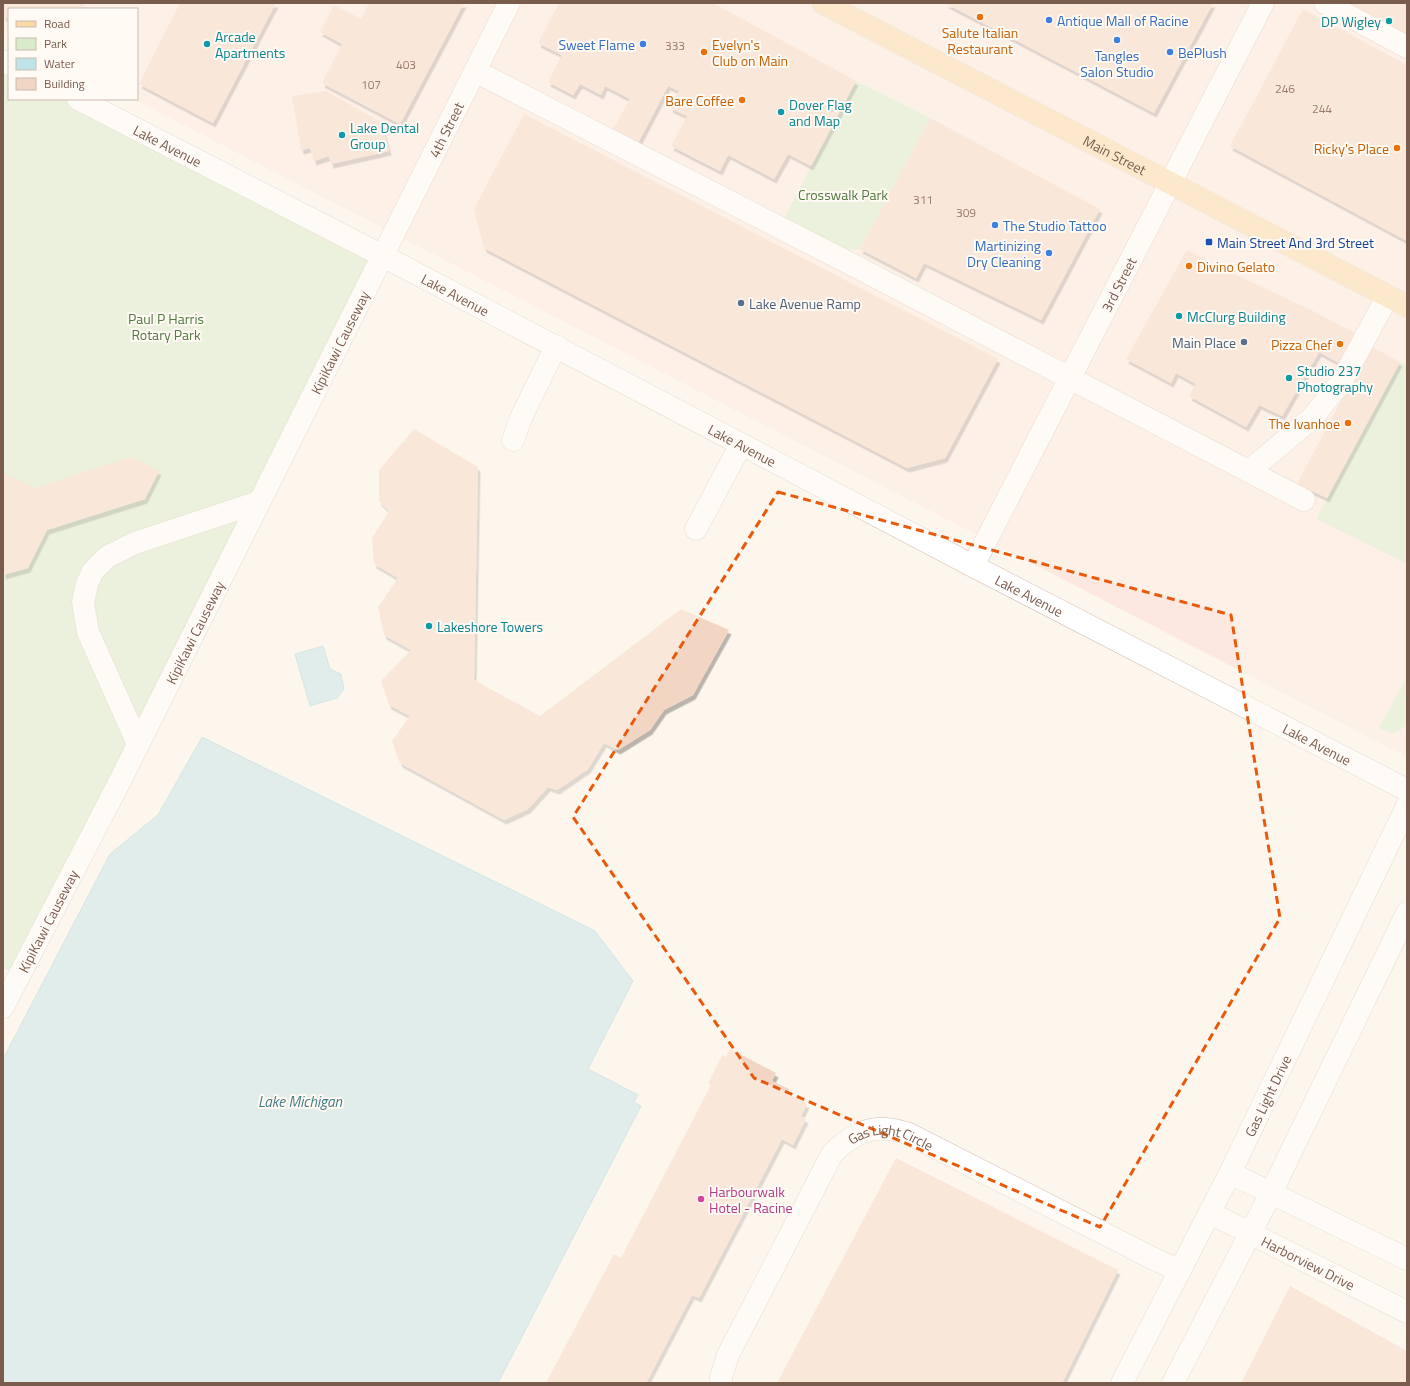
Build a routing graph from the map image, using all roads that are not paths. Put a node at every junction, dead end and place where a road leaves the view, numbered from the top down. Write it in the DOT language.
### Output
graph roads {
  1 [pos="509,3"];
  2 [pos="823,3"];
  3 [pos="1263,3"];
  4 [pos="1325,3"];
  5 [pos="1407,47"];
  6 [pos="475,71"];
  7 [pos="80,100"];
  8 [pos="1170,184"];
  9 [pos="383,256"];
  10 [pos="1398,301"];
  11 [pos="556,346"];
  12 [pos="1070,378"];
  13 [pos="513,440"];
  14 [pos="741,444"];
  15 [pos="1249,471"];
  16 [pos="1304,500"];
  17 [pos="259,502"];
  18 [pos="696,529"];
  19 [pos="972,566"];
  20 [pos="138,744"];
  21 [pos="1407,790"];
  22 [pos="1407,806"];
  23 [pos="1407,913"];
  24 [pos="3,1007"];
  25 [pos="1230,1173"];
  26 [pos="1271,1193"];
  27 [pos="1210,1213"];
  28 [pos="1251,1232"];
  29 [pos="1407,1259"];
  30 [pos="1180,1270"];
  31 [pos="1407,1312"];
  32 [pos="722,1383"];
  33 [pos="1122,1383"];
  34 [pos="1173,1383"];
  1 -- 6 [label="street, 4th Street"];
  2 -- 8 [label="main road, Main Street"];
  3 -- 8 [label="street, 3rd Street"];
  4 -- 5 [label="street"];
  6 -- 9 [label="street, 4th Street"];
  6 -- 12 [label="street"];
  7 -- 9 [label="street, Lake Avenue"];
  8 -- 10 [label="main road, Main Street"];
  8 -- 12 [label="street, 3rd Street"];
  9 -- 11 [label="street, Lake Avenue"];
  9 -- 17 [label="street, KipiKawi Causeway"];
  10 -- 15 [label="street"];
  11 -- 13 [label="street"];
  11 -- 14 [label="street, Lake Avenue"];
  12 -- 15 [label="street"];
  12 -- 19 [label="street, 3rd Street"];
  14 -- 18 [label="street"];
  14 -- 19 [label="street, Lake Avenue"];
  15 -- 16 [label="street"];
  17 -- 20 [label="street, KipiKawi Causeway"];
  17 -- 20 [label="street"];
  19 -- 21 [label="street, Lake Avenue"];
  20 -- 24 [label="street, KipiKawi Causeway"];
  22 -- 25 [label="street, Gas Light Drive"];
  23 -- 26 [label="street"];
  25 -- 26 [label="street"];
  25 -- 27 [label="street, Gas Light Drive"];
  26 -- 28 [label="street"];
  26 -- 29 [label="street"];
  27 -- 28 [label="street, Harborview Drive"];
  27 -- 30 [label="street, Gas Light Drive"];
  28 -- 31 [label="street, Harborview Drive"];
  28 -- 34 [label="street"];
  30 -- 32 [label="street, Gas Light Circle"];
  30 -- 33 [label="street, Gas Light Drive"];
}
